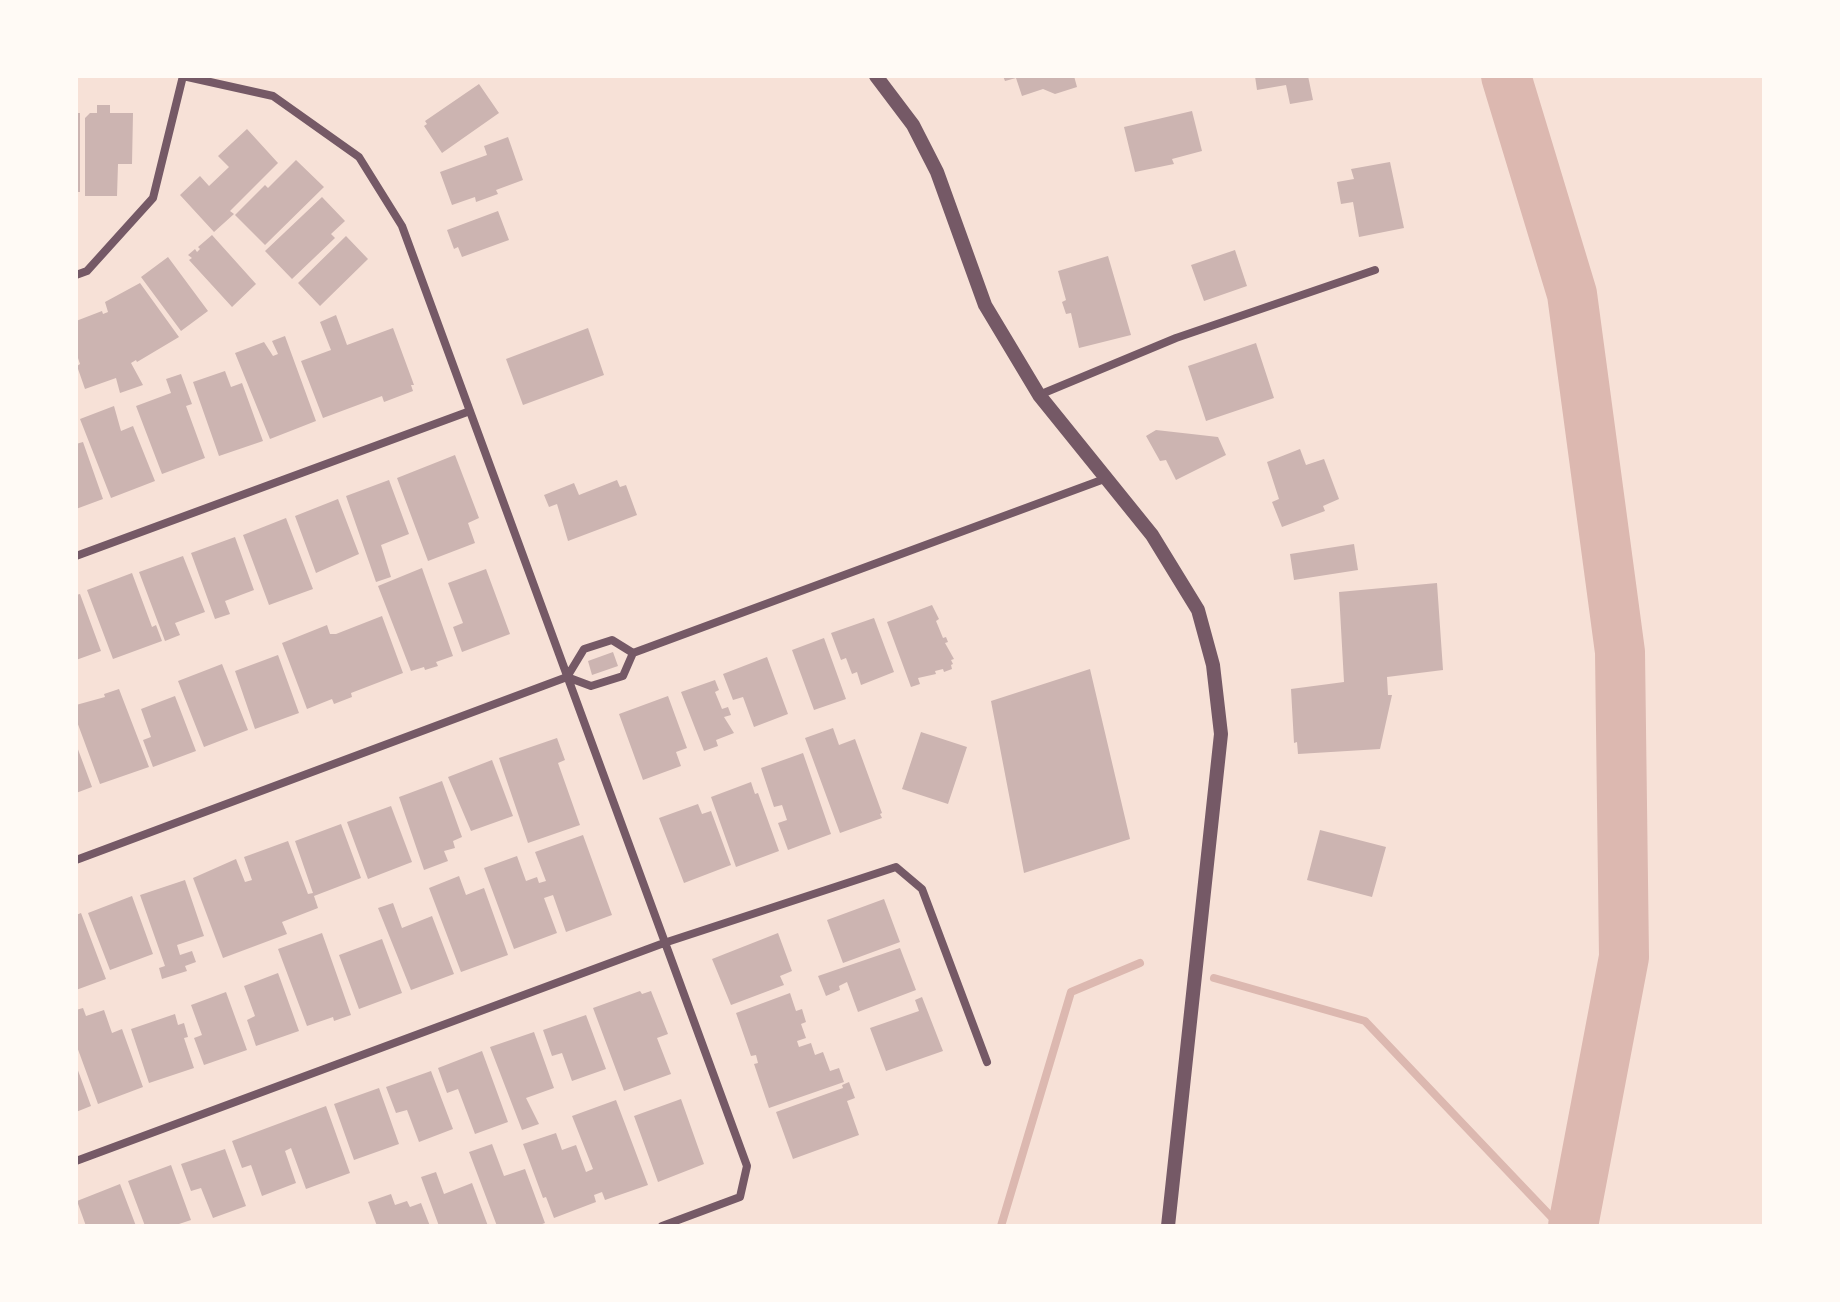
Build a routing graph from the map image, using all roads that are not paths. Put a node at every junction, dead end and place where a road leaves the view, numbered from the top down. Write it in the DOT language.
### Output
graph roads {
  1 [pos="183,76"];
  2 [pos="876,76"];
  3 [pos="1375,270"];
  4 [pos="76,275"];
  5 [pos="1039,395"];
  6 [pos="470,411"];
  7 [pos="1107,478"];
  8 [pos="76,556"];
  9 [pos="633,653"];
  10 [pos="567,677"];
  11 [pos="76,860"];
  12 [pos="664,943"];
  13 [pos="987,1062"];
  14 [pos="76,1161"];
  15 [pos="662,1226"];
  16 [pos="1168,1226"];
  1 -- 4 [label="street"];
  1 -- 6 [label="street"];
  2 -- 5 [label="street"];
  3 -- 5 [label="street"];
  5 -- 7 [label="street"];
  6 -- 8 [label="street"];
  6 -- 10 [label="street"];
  7 -- 9 [label="street"];
  7 -- 16 [label="street"];
  9 -- 10 [label="street"];
  9 -- 10 [label="street"];
  10 -- 11 [label="street"];
  10 -- 12 [label="street"];
  12 -- 13 [label="street"];
  12 -- 14 [label="street"];
  12 -- 15 [label="street"];
}
